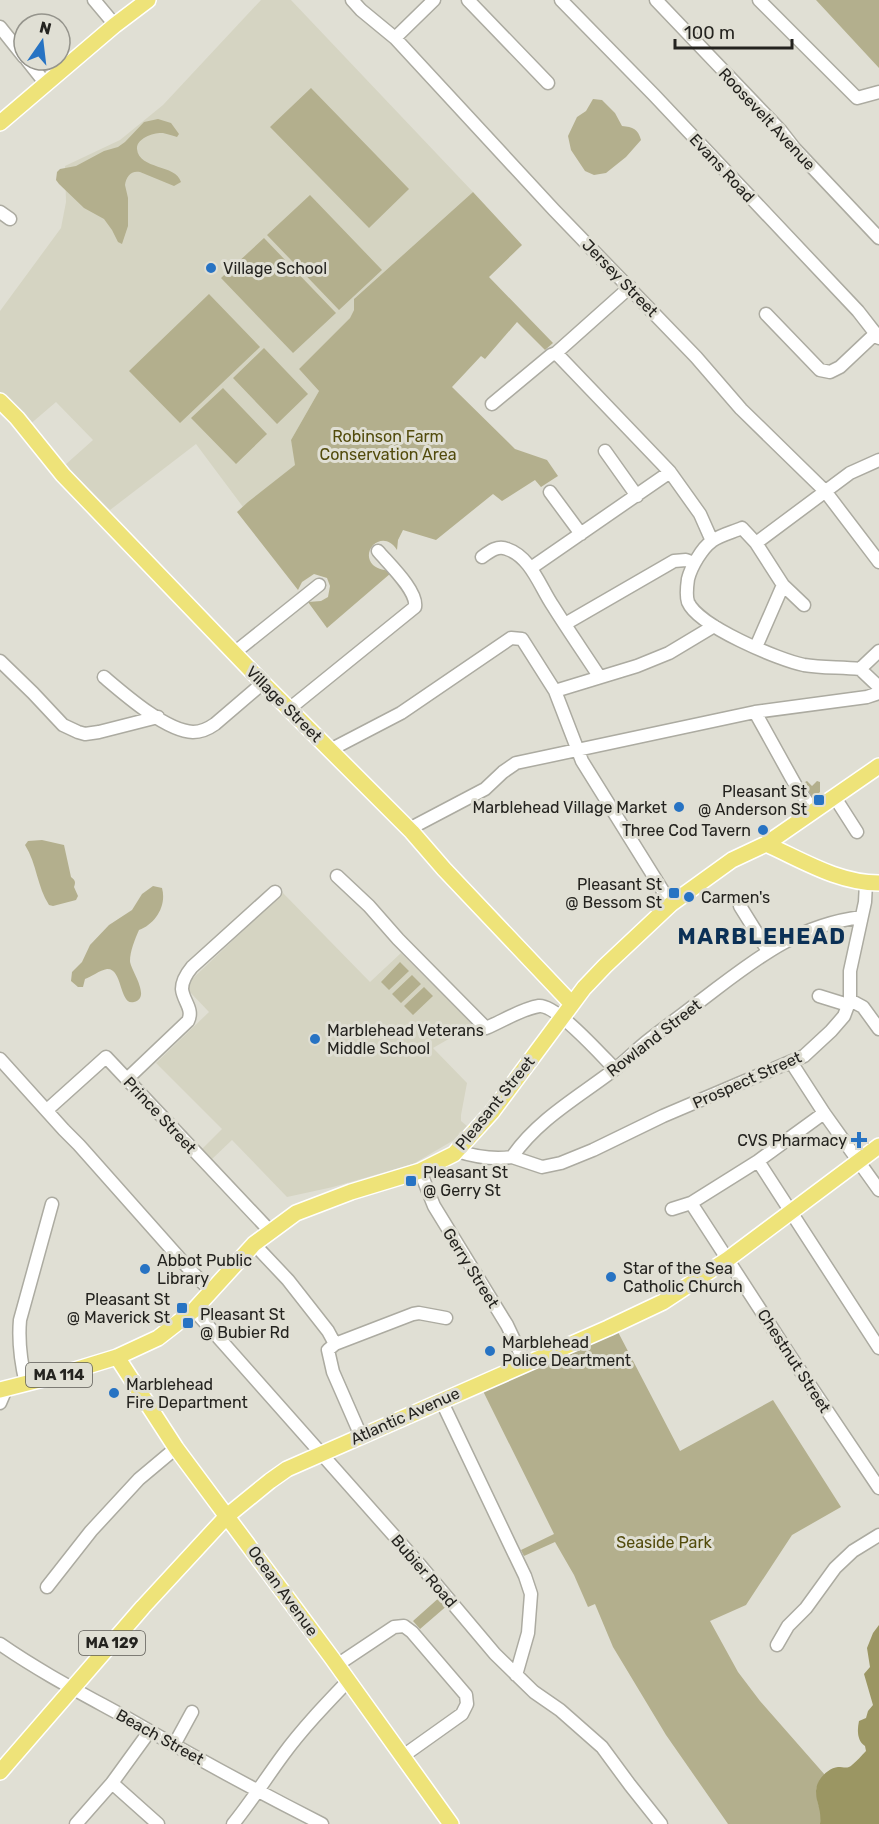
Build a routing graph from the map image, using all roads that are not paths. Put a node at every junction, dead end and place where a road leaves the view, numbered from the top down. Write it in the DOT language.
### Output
graph roads {
  1 [pos="94,0"];
  2 [pos="148,0"];
  3 [pos="352,0"];
  4 [pos="434,0"];
  5 [pos="468,0"];
  6 [pos="561,0"];
  7 [pos="656,0"];
  8 [pos="759,0"];
  9 [pos="115,25"];
  10 [pos="0,27"];
  11 [pos="395,38"];
  12 [pos="12,42"];
  13 [pos="36,72"];
  14 [pos="548,83"];
  15 [pos="46,84"];
  16 [pos="879,92"];
  17 [pos="0,123"];
  18 [pos="879,238"];
  19 [pos="630,287"];
  20 [pos="766,314"];
  21 [pos="877,335"];
  22 [pos="556,353"];
  23 [pos="0,401"];
  24 [pos="492,404"];
  25 [pos="605,451"];
  26 [pos="879,460"];
  27 [pos="670,472"];
  28 [pos="825,491"];
  29 [pos="550,492"];
  30 [pos="637,496"];
  31 [pos="581,534"];
  32 [pos="712,541"];
  33 [pos="756,543"];
  34 [pos="378,551"];
  35 [pos="482,557"];
  36 [pos="879,562"];
  37 [pos="694,563"];
  38 [pos="531,568"];
  39 [pos="319,585"];
  40 [pos="783,585"];
  41 [pos="804,605"];
  42 [pos="565,624"];
  43 [pos="714,627"];
  44 [pos="756,647"];
  45 [pos="879,651"];
  46 [pos="234,653"];
  47 [pos="3,669"];
  48 [pos="860,669"];
  49 [pos="599,676"];
  50 [pos="104,677"];
  51 [pos="262,683"];
  52 [pos="879,687"];
  53 [pos="555,691"];
  54 [pos="879,693"];
  55 [pos="289,709"];
  56 [pos="755,712"];
  57 [pos="158,717"];
  58 [pos="578,749"];
  59 [pos="333,754"];
  60 [pos="879,766"];
  61 [pos="834,796"];
  62 [pos="813,810"];
  63 [pos="409,829"];
  64 [pos="857,832"];
  65 [pos="766,844"];
  66 [pos="337,876"];
  67 [pos="872,883"];
  68 [pos="275,892"];
  69 [pos="671,904"];
  70 [pos="740,906"];
  71 [pos="861,917"];
  72 [pos="768,951"];
  73 [pos="819,996"];
  74 [pos="849,1002"];
  75 [pos="572,1004"];
  76 [pos="562,1017"];
  77 [pos="879,1029"];
  78 [pos="0,1059"];
  79 [pos="791,1062"];
  80 [pos="615,1069"];
  81 [pos="127,1079"];
  82 [pos="46,1110"];
  83 [pos="824,1113"];
  84 [pos="879,1146"];
  85 [pos="457,1151"];
  86 [pos="512,1157"];
  87 [pos="758,1161"];
  88 [pos="860,1161"];
  89 [pos="420,1171"];
  90 [pos="879,1190"];
  91 [pos="691,1203"];
  92 [pos="52,1204"];
  93 [pos="672,1209"];
  94 [pos="792,1212"];
  95 [pos="270,1231"];
  96 [pos="254,1244"];
  97 [pos="728,1259"];
  98 [pos="211,1290"];
  99 [pos="194,1310"];
  100 [pos="446,1318"];
  101 [pos="335,1344"];
  102 [pos="879,1348"];
  103 [pos="117,1357"];
  104 [pos="525,1363"];
  105 [pos="26,1384"];
  106 [pos="2,1394"];
  107 [pos="441,1400"];
  108 [pos="361,1436"];
  109 [pos="176,1449"];
  110 [pos="321,1454"];
  111 [pos="879,1488"];
  112 [pos="227,1516"];
  113 [pos="879,1535"];
  114 [pos="47,1587"];
  115 [pos="0,1644"];
  116 [pos="777,1645"];
  117 [pos="337,1665"];
  118 [pos="516,1675"];
  119 [pos="348,1682"];
  120 [pos="72,1690"];
  121 [pos="192,1712"];
  122 [pos="149,1732"];
  123 [pos="174,1745"];
  124 [pos="403,1756"];
  125 [pos="0,1772"];
  126 [pos="112,1784"];
  127 [pos="259,1792"];
  128 [pos="76,1824"];
  129 [pos="158,1824"];
  130 [pos="233,1824"];
  131 [pos="322,1824"];
  132 [pos="451,1824"];
  133 [pos="661,1824"];
  1 -- 9 [label="street"];
  2 -- 9 [label="main road"];
  3 -- 11 [label="street, Jersey Street"];
  4 -- 11 [label="street"];
  5 -- 14 [label="street"];
  6 -- 21 [label="street, Evans Road"];
  7 -- 18 [label="street, Roosevelt Avenue"];
  8 -- 16 [label="street"];
  9 -- 15 [label="main road"];
  10 -- 12 [label="street"];
  11 -- 19 [label="street, Jersey Street"];
  13 -- 15 [label="street"];
  15 -- 17 [label="main road"];
  19 -- 22 [label="street"];
  19 -- 28 [label="street, Jersey Street"];
  20 -- 21 [label="street"];
  22 -- 24 [label="street"];
  22 -- 27 [label="street"];
  23 -- 46 [label="main road, Village Street"];
  25 -- 30 [label="street"];
  26 -- 28 [label="street"];
  27 -- 30 [label="street"];
  27 -- 32 [label="street"];
  28 -- 33 [label="street"];
  28 -- 36 [label="street, Jersey Street"];
  29 -- 31 [label="street"];
  30 -- 31 [label="street"];
  31 -- 38 [label="street"];
  32 -- 33 [label="street"];
  32 -- 37 [label="street"];
  33 -- 40 [label="street"];
  34 -- 55 [label="street"];
  35 -- 38 [label="street"];
  37 -- 42 [label="street"];
  37 -- 43 [label="street"];
  38 -- 42 [label="street"];
  39 -- 46 [label="street"];
  40 -- 41 [label="street"];
  40 -- 44 [label="street"];
  42 -- 49 [label="street"];
  43 -- 44 [label="street"];
  43 -- 49 [label="street"];
  44 -- 48 [label="street"];
  45 -- 48 [label="street"];
  46 -- 51 [label="main road, Village Street"];
  47 -- 57 [label="street"];
  48 -- 52 [label="street"];
  49 -- 53 [label="street"];
  50 -- 57 [label="street"];
  51 -- 55 [label="main road, Village Street"];
  51 -- 57 [label="street"];
  53 -- 58 [label="street"];
  53 -- 59 [label="street"];
  54 -- 56 [label="street"];
  55 -- 59 [label="main road, Village Street"];
  56 -- 58 [label="street"];
  56 -- 62 [label="street"];
  58 -- 63 [label="street"];
  58 -- 69 [label="street"];
  59 -- 63 [label="main road, Village Street"];
  60 -- 61 [label="main road, Pleasant Street"];
  61 -- 62 [label="main road, Pleasant Street"];
  61 -- 64 [label="street"];
  62 -- 65 [label="main road, Pleasant Street"];
  63 -- 75 [label="main road, Village Street"];
  65 -- 67 [label="main road"];
  65 -- 69 [label="main road, Pleasant Street"];
  66 -- 76 [label="street"];
  67 -- 71 [label="street"];
  68 -- 81 [label="street"];
  69 -- 75 [label="main road, Pleasant Street"];
  70 -- 72 [label="street"];
  71 -- 72 [label="street, Rowland Street"];
  71 -- 74 [label="street"];
  72 -- 80 [label="street, Rowland Street"];
  73 -- 74 [label="street"];
  74 -- 77 [label="street"];
  74 -- 79 [label="street, Prospect Street"];
  75 -- 76 [label="main road, Pleasant Street"];
  76 -- 80 [label="street"];
  76 -- 85 [label="main road, Pleasant Street"];
  78 -- 82 [label="street"];
  79 -- 83 [label="street"];
  79 -- 86 [label="street, Prospect Street"];
  80 -- 86 [label="street, Rowland Street"];
  81 -- 82 [label="street, Prince Street"];
  81 -- 95 [label="street, Prince Street"];
  82 -- 98 [label="street"];
  83 -- 87 [label="street"];
  83 -- 88 [label="street"];
  84 -- 88 [label="main road, Atlantic Avenue"];
  85 -- 86 [label="street"];
  85 -- 89 [label="main road, Pleasant Street"];
  87 -- 91 [label="street"];
  87 -- 94 [label="street"];
  88 -- 90 [label="street"];
  88 -- 94 [label="main road, Atlantic Avenue"];
  89 -- 95 [label="main road, Pleasant Street"];
  89 -- 104 [label="street, Gerry Street"];
  91 -- 93 [label="street"];
  91 -- 97 [label="street, Chestnut Street"];
  92 -- 105 [label="street"];
  94 -- 97 [label="main road, Atlantic Avenue"];
  94 -- 102 [label="street"];
  95 -- 96 [label="main road, Pleasant Street"];
  96 -- 98 [label="main road, Pleasant Street"];
  96 -- 101 [label="street"];
  97 -- 104 [label="main road, Atlantic Avenue"];
  97 -- 111 [label="street, Chestnut Street"];
  98 -- 99 [label="main road, Pleasant Street"];
  99 -- 103 [label="main road, Pleasant Street"];
  99 -- 110 [label="street, Bubier Road"];
  100 -- 101 [label="street"];
  101 -- 108 [label="street"];
  103 -- 105 [label="main road, Pleasant Street / MA 114"];
  103 -- 109 [label="main road, Ocean Avenue"];
  104 -- 107 [label="main road, Atlantic Avenue"];
  105 -- 106 [label="main road, Pleasant Street / MA 114"];
  107 -- 108 [label="main road, Atlantic Avenue"];
  107 -- 118 [label="street"];
  108 -- 110 [label="main road, Atlantic Avenue"];
  109 -- 112 [label="main road, Ocean Avenue"];
  109 -- 114 [label="street"];
  110 -- 112 [label="main road, Atlantic Avenue"];
  110 -- 118 [label="street, Bubier Road"];
  112 -- 117 [label="main road, Ocean Avenue"];
  112 -- 120 [label="main road, Atlantic Avenue / MA 129"];
  113 -- 116 [label="street"];
  115 -- 120 [label="street, Beach Street"];
  117 -- 119 [label="main road, Ocean Avenue"];
  117 -- 124 [label="street"];
  118 -- 133 [label="street, Bubier Road"];
  119 -- 124 [label="main road, Ocean Avenue"];
  119 -- 127 [label="street"];
  120 -- 122 [label="street, Beach Street"];
  120 -- 125 [label="main road, Atlantic Avenue / MA 129"];
  121 -- 123 [label="street"];
  122 -- 123 [label="street, Beach Street"];
  122 -- 126 [label="street"];
  123 -- 127 [label="street, Beach Street"];
  124 -- 132 [label="main road, Ocean Avenue"];
  126 -- 128 [label="street"];
  126 -- 129 [label="street"];
  127 -- 130 [label="street"];
  127 -- 131 [label="street, Beach Street"];
}
